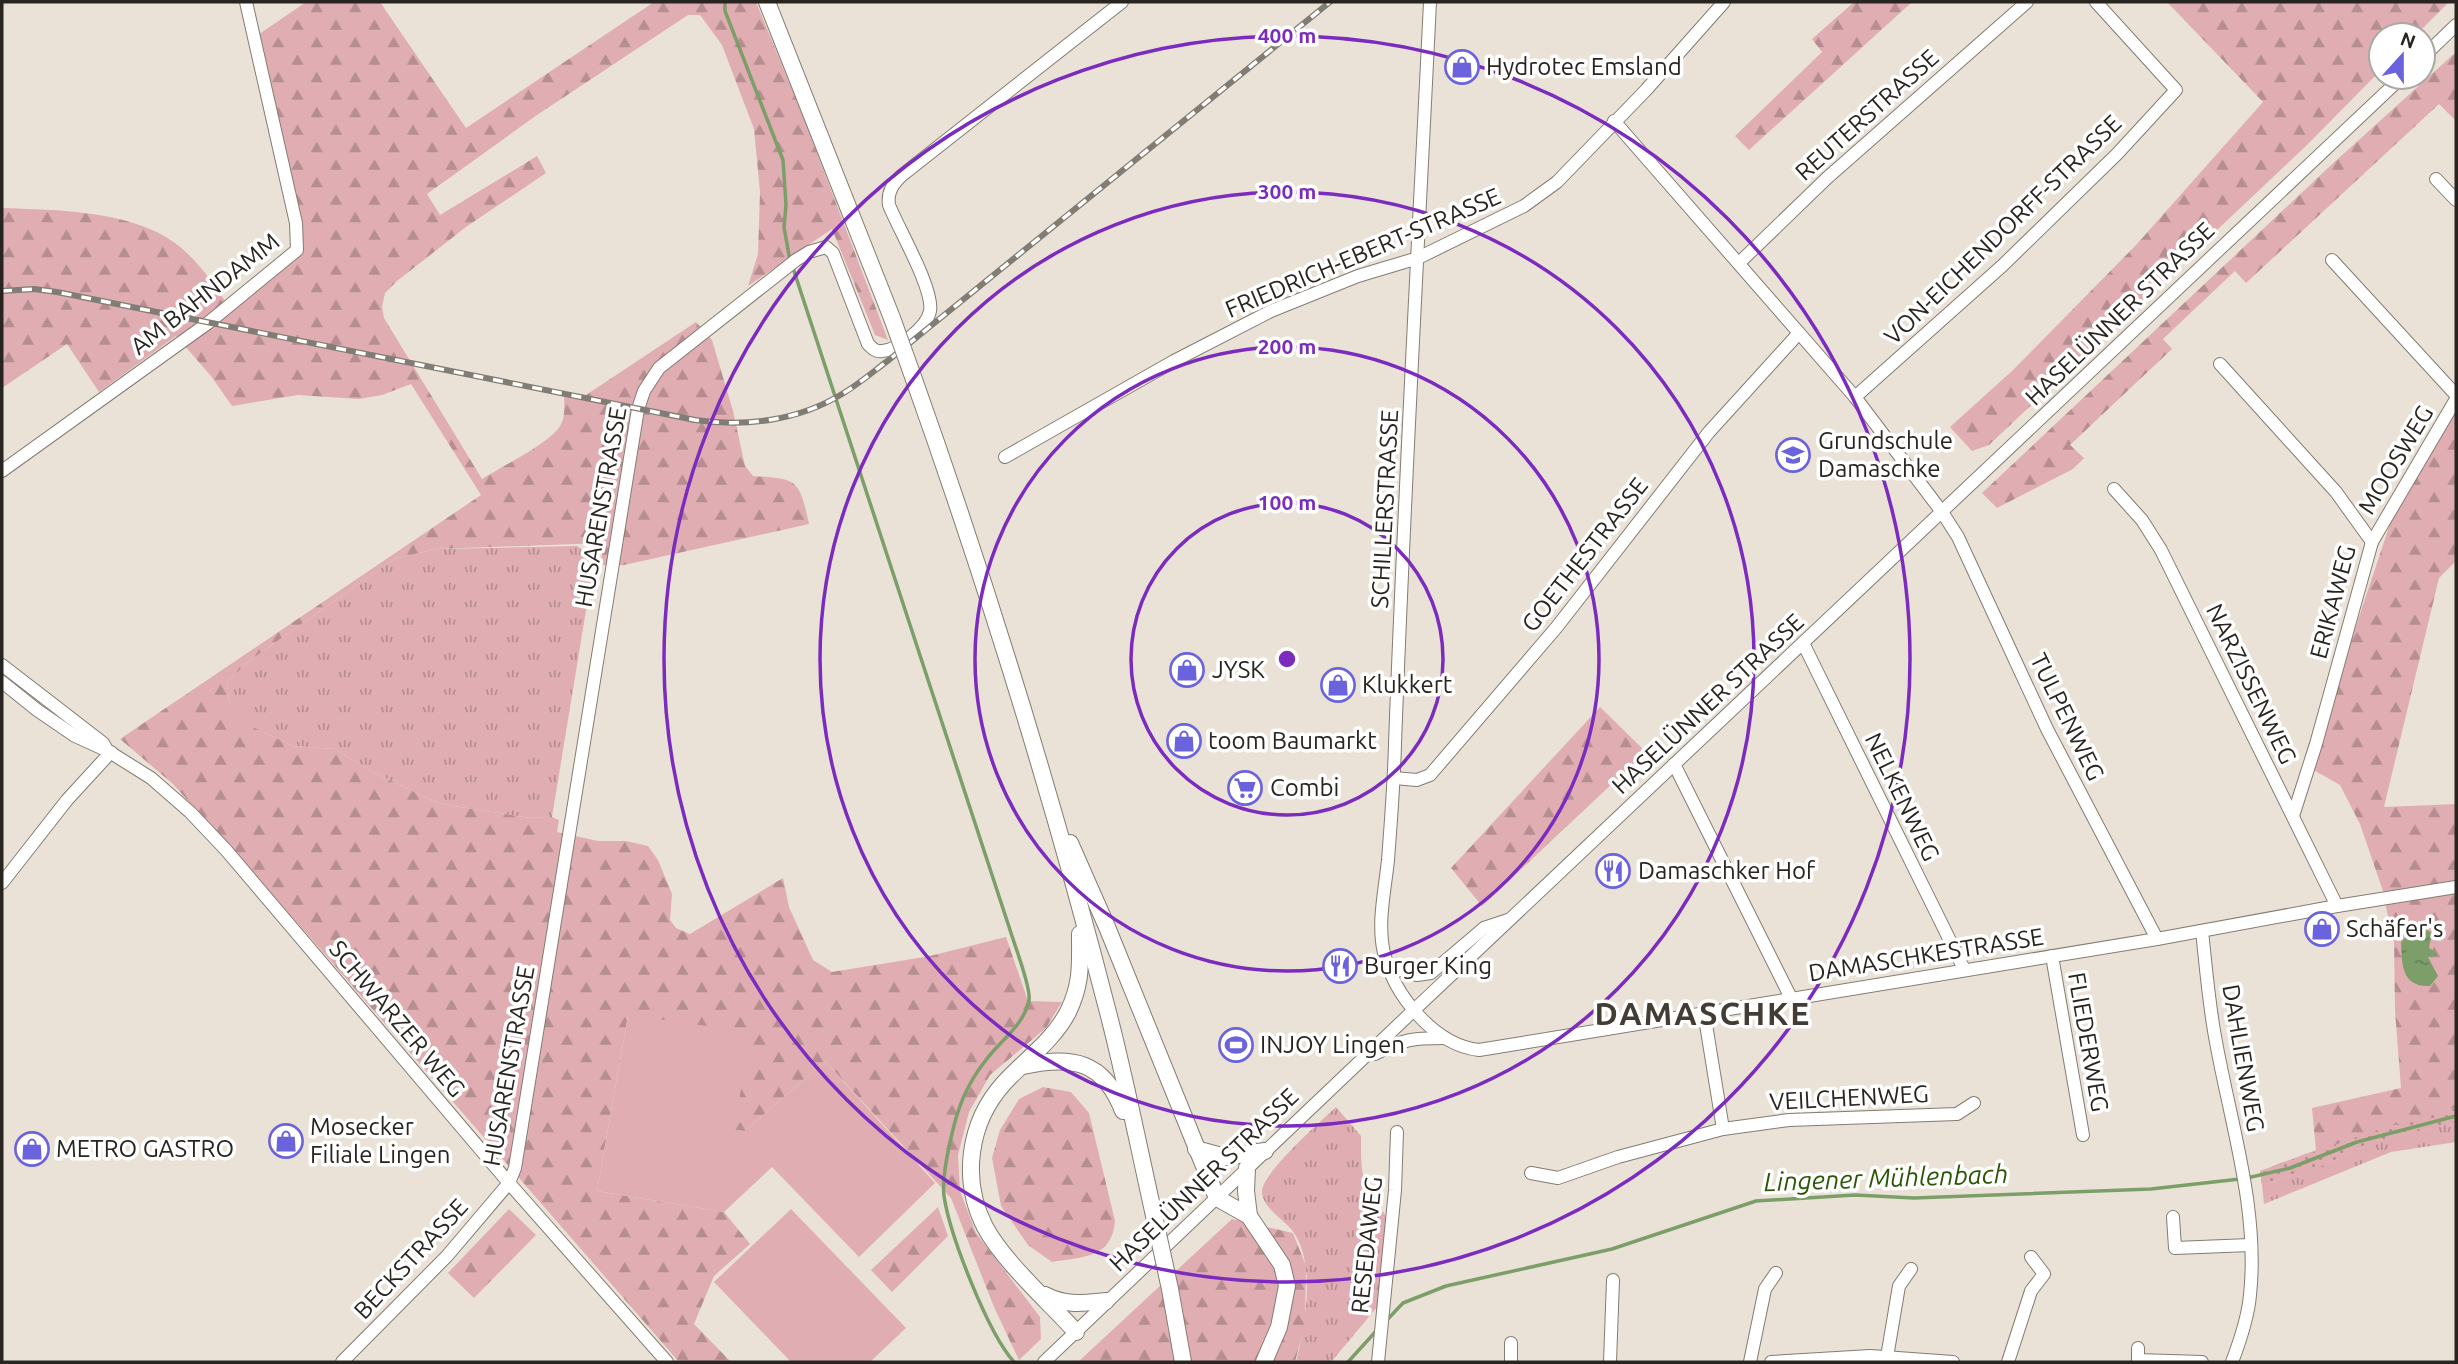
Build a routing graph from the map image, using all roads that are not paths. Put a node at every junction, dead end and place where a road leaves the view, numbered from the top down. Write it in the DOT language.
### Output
graph roads {
  1 [pos="246,2"];
  2 [pos="767,2"];
  3 [pos="1122,2"];
  4 [pos="1430,2"];
  5 [pos="1724,2"];
  6 [pos="2027,2"];
  7 [pos="2096,2"];
  8 [pos="2456,25"];
  9 [pos="2437,43"];
  10 [pos="2387,91"];
  11 [pos="1614,121"];
  12 [pos="2436,179"];
  13 [pos="2456,200"];
  14 [pos="1418,258"];
  15 [pos="2332,260"];
  16 [pos="1739,263"];
  17 [pos="1799,333"];
  18 [pos="2220,364"];
  19 [pos="1855,397"];
  20 [pos="2456,397"];
  21 [pos="1005,457"];
  22 [pos="2,471"];
  23 [pos="2114,489"];
  24 [pos="1942,512"];
  25 [pos="2372,542"];
  26 [pos="1802,643"];
  27 [pos="2,665"];
  28 [pos="2,682"];
  29 [pos="109,752"];
  30 [pos="1674,764"];
  31 [pos="1394,778"];
  32 [pos="1044,785"];
  33 [pos="2293,816"];
  34 [pos="2,883"];
  35 [pos="2456,887"];
  36 [pos="2337,906"];
  37 [pos="1079,907"];
  38 [pos="1512,919"];
  39 [pos="2202,931"];
  40 [pos="2157,939"];
  41 [pos="2052,956"];
  42 [pos="1389,966"];
  43 [pos="1964,969"];
  44 [pos="1791,998"];
  45 [pos="1414,1010"];
  46 [pos="1704,1013"];
  47 [pos="1445,1038"];
  48 [pos="1361,1061"];
  49 [pos="1022,1066"];
  50 [pos="1974,1103"];
  51 [pos="1723,1129"];
  52 [pos="1397,1132"];
  53 [pos="2082,1135"];
  54 [pos="1196,1149"];
  55 [pos="1265,1152"];
  56 [pos="1142,1163"];
  57 [pos="1247,1168"];
  58 [pos="1531,1173"];
  59 [pos="509,1183"];
  60 [pos="1217,1198"];
  61 [pos="1249,1216"];
  62 [pos="2173,1217"];
  63 [pos="2250,1245"];
  64 [pos="2031,1258"];
  65 [pos="1911,1269"];
  66 [pos="1776,1273"];
  67 [pos="1614,1280"];
  68 [pos="1040,1293"];
  69 [pos="1106,1301"];
  70 [pos="1076,1332"];
  71 [pos="1511,1343"];
  72 [pos="2138,1348"];
  73 [pos="1887,1357"];
  74 [pos="1920,1360"];
  75 [pos="342,1362"];
  76 [pos="667,1362"];
  77 [pos="1044,1362"];
  78 [pos="1183,1362"];
  79 [pos="1264,1362"];
  80 [pos="1378,1362"];
  81 [pos="1511,1362"];
  82 [pos="1610,1362"];
  83 [pos="1751,1362"];
  84 [pos="1770,1362"];
  85 [pos="1788,1362"];
  86 [pos="1953,1362"];
  87 [pos="2007,1362"];
  88 [pos="2202,1362"];
  89 [pos="2232,1362"];
  1 -- 22 [label="street, AM BAHNDAMM"];
  2 -- 32 [label="main road, bridge"];
  3 -- 59 [label="street, HUSARENSTRASSE"];
  4 -- 14 [label="street, SCHILLERSTRASSE"];
  5 -- 11 [label="street, FRIEDRICH-EBERT-STRASSE"];
  6 -- 16 [label="street, REUTERSTRASSE"];
  7 -- 19 [label="street, VON-EICHENDORFF-STRASSE"];
  8 -- 9 [label="street"];
  10 -- 24 [label="street, HASELÜNNER STRASSE"];
  11 -- 14 [label="street, FRIEDRICH-EBERT-STRASSE"];
  11 -- 16 [label="street, TULPENWEG"];
  12 -- 13 [label="street"];
  14 -- 21 [label="street, FRIEDRICH-EBERT-STRASSE"];
  14 -- 31 [label="street, SCHILLERSTRASSE"];
  15 -- 20 [label="street, MOOSWEG"];
  16 -- 17 [label="street, TULPENWEG"];
  17 -- 19 [label="street, TULPENWEG"];
  17 -- 31 [label="street, GOETHESTRASSE"];
  18 -- 25 [label="street, ERIKAWEG"];
  19 -- 24 [label="street, TULPENWEG"];
  20 -- 25 [label="street, MOOSWEG"];
  23 -- 33 [label="street, NARZISSENWEG"];
  24 -- 26 [label="street, HASELÜNNER STRASSE"];
  24 -- 40 [label="street, TULPENWEG"];
  25 -- 33 [label="street, ERIKAWEG"];
  26 -- 30 [label="street, HASELÜNNER STRASSE"];
  26 -- 43 [label="street, NELKENWEG"];
  27 -- 29 [label="street, SCHWARZER WEG"];
  28 -- 29 [label="street, SCHWARZER WEG"];
  29 -- 34 [label="street"];
  29 -- 59 [label="street, SCHWARZER WEG"];
  30 -- 38 [label="street, HASELÜNNER STRASSE"];
  30 -- 44 [label="street"];
  31 -- 42 [label="street, SCHILLERSTRASSE"];
  32 -- 37 [label="main road"];
  32 -- 54 [label="main road"];
  33 -- 36 [label="street, NARZISSENWEG"];
  35 -- 36 [label="street, DAMASCHKESTRASSE"];
  36 -- 39 [label="street, DAMASCHKESTRASSE"];
  37 -- 49 [label="main road"];
  37 -- 56 [label="main road"];
  38 -- 42 [label="street"];
  38 -- 45 [label="street, HASELÜNNER STRASSE"];
  39 -- 40 [label="street, DAMASCHKESTRASSE"];
  39 -- 63 [label="street, DAHLIENWEG"];
  40 -- 41 [label="street, DAMASCHKESTRASSE"];
  41 -- 43 [label="street, DAMASCHKESTRASSE"];
  41 -- 53 [label="street, FLIEDERWEG"];
  42 -- 45 [label="street, SCHILLERSTRASSE"];
  43 -- 44 [label="street, DAMASCHKESTRASSE"];
  44 -- 46 [label="street, DAMASCHKESTRASSE"];
  45 -- 47 [label="street, DAMASCHKESTRASSE"];
  45 -- 48 [label="street, HASELÜNNER STRASSE"];
  46 -- 47 [label="street, DAMASCHKESTRASSE"];
  46 -- 51 [label="street"];
  47 -- 48 [label="street"];
  48 -- 55 [label="street, HASELÜNNER STRASSE"];
  49 -- 56 [label="main road"];
  49 -- 68 [label="main road"];
  50 -- 51 [label="street, VEILCHENWEG"];
  51 -- 58 [label="street, VEILCHENWEG"];
  52 -- 80 [label="street, RESEDAWEG"];
  54 -- 55 [label="main road"];
  54 -- 60 [label="main road"];
  55 -- 57 [label="street, HASELÜNNER STRASSE"];
  56 -- 78 [label="main road, bridge"];
  57 -- 60 [label="street, HASELÜNNER STRASSE"];
  57 -- 61 [label="main road"];
  59 -- 75 [label="street, BECKSTRASSE"];
  59 -- 76 [label="street, SCHWARZER WEG"];
  60 -- 61 [label="main road"];
  60 -- 69 [label="street, HASELÜNNER STRASSE"];
  61 -- 79 [label="main road"];
  62 -- 63 [label="street"];
  63 -- 89 [label="street, DAHLIENWEG"];
  64 -- 87 [label="street"];
  65 -- 73 [label="street"];
  66 -- 83 [label="street"];
  67 -- 82 [label="street"];
  68 -- 69 [label="main road"];
  68 -- 70 [label="main road"];
  69 -- 70 [label="street, HASELÜNNER STRASSE"];
  70 -- 77 [label="street, HASELÜNNER STRASSE"];
  71 -- 81 [label="street"];
  72 -- 88 [label="street"];
  73 -- 74 [label="street"];
  73 -- 85 [label="street"];
  74 -- 86 [label="street"];
  84 -- 85 [label="street"];
}
